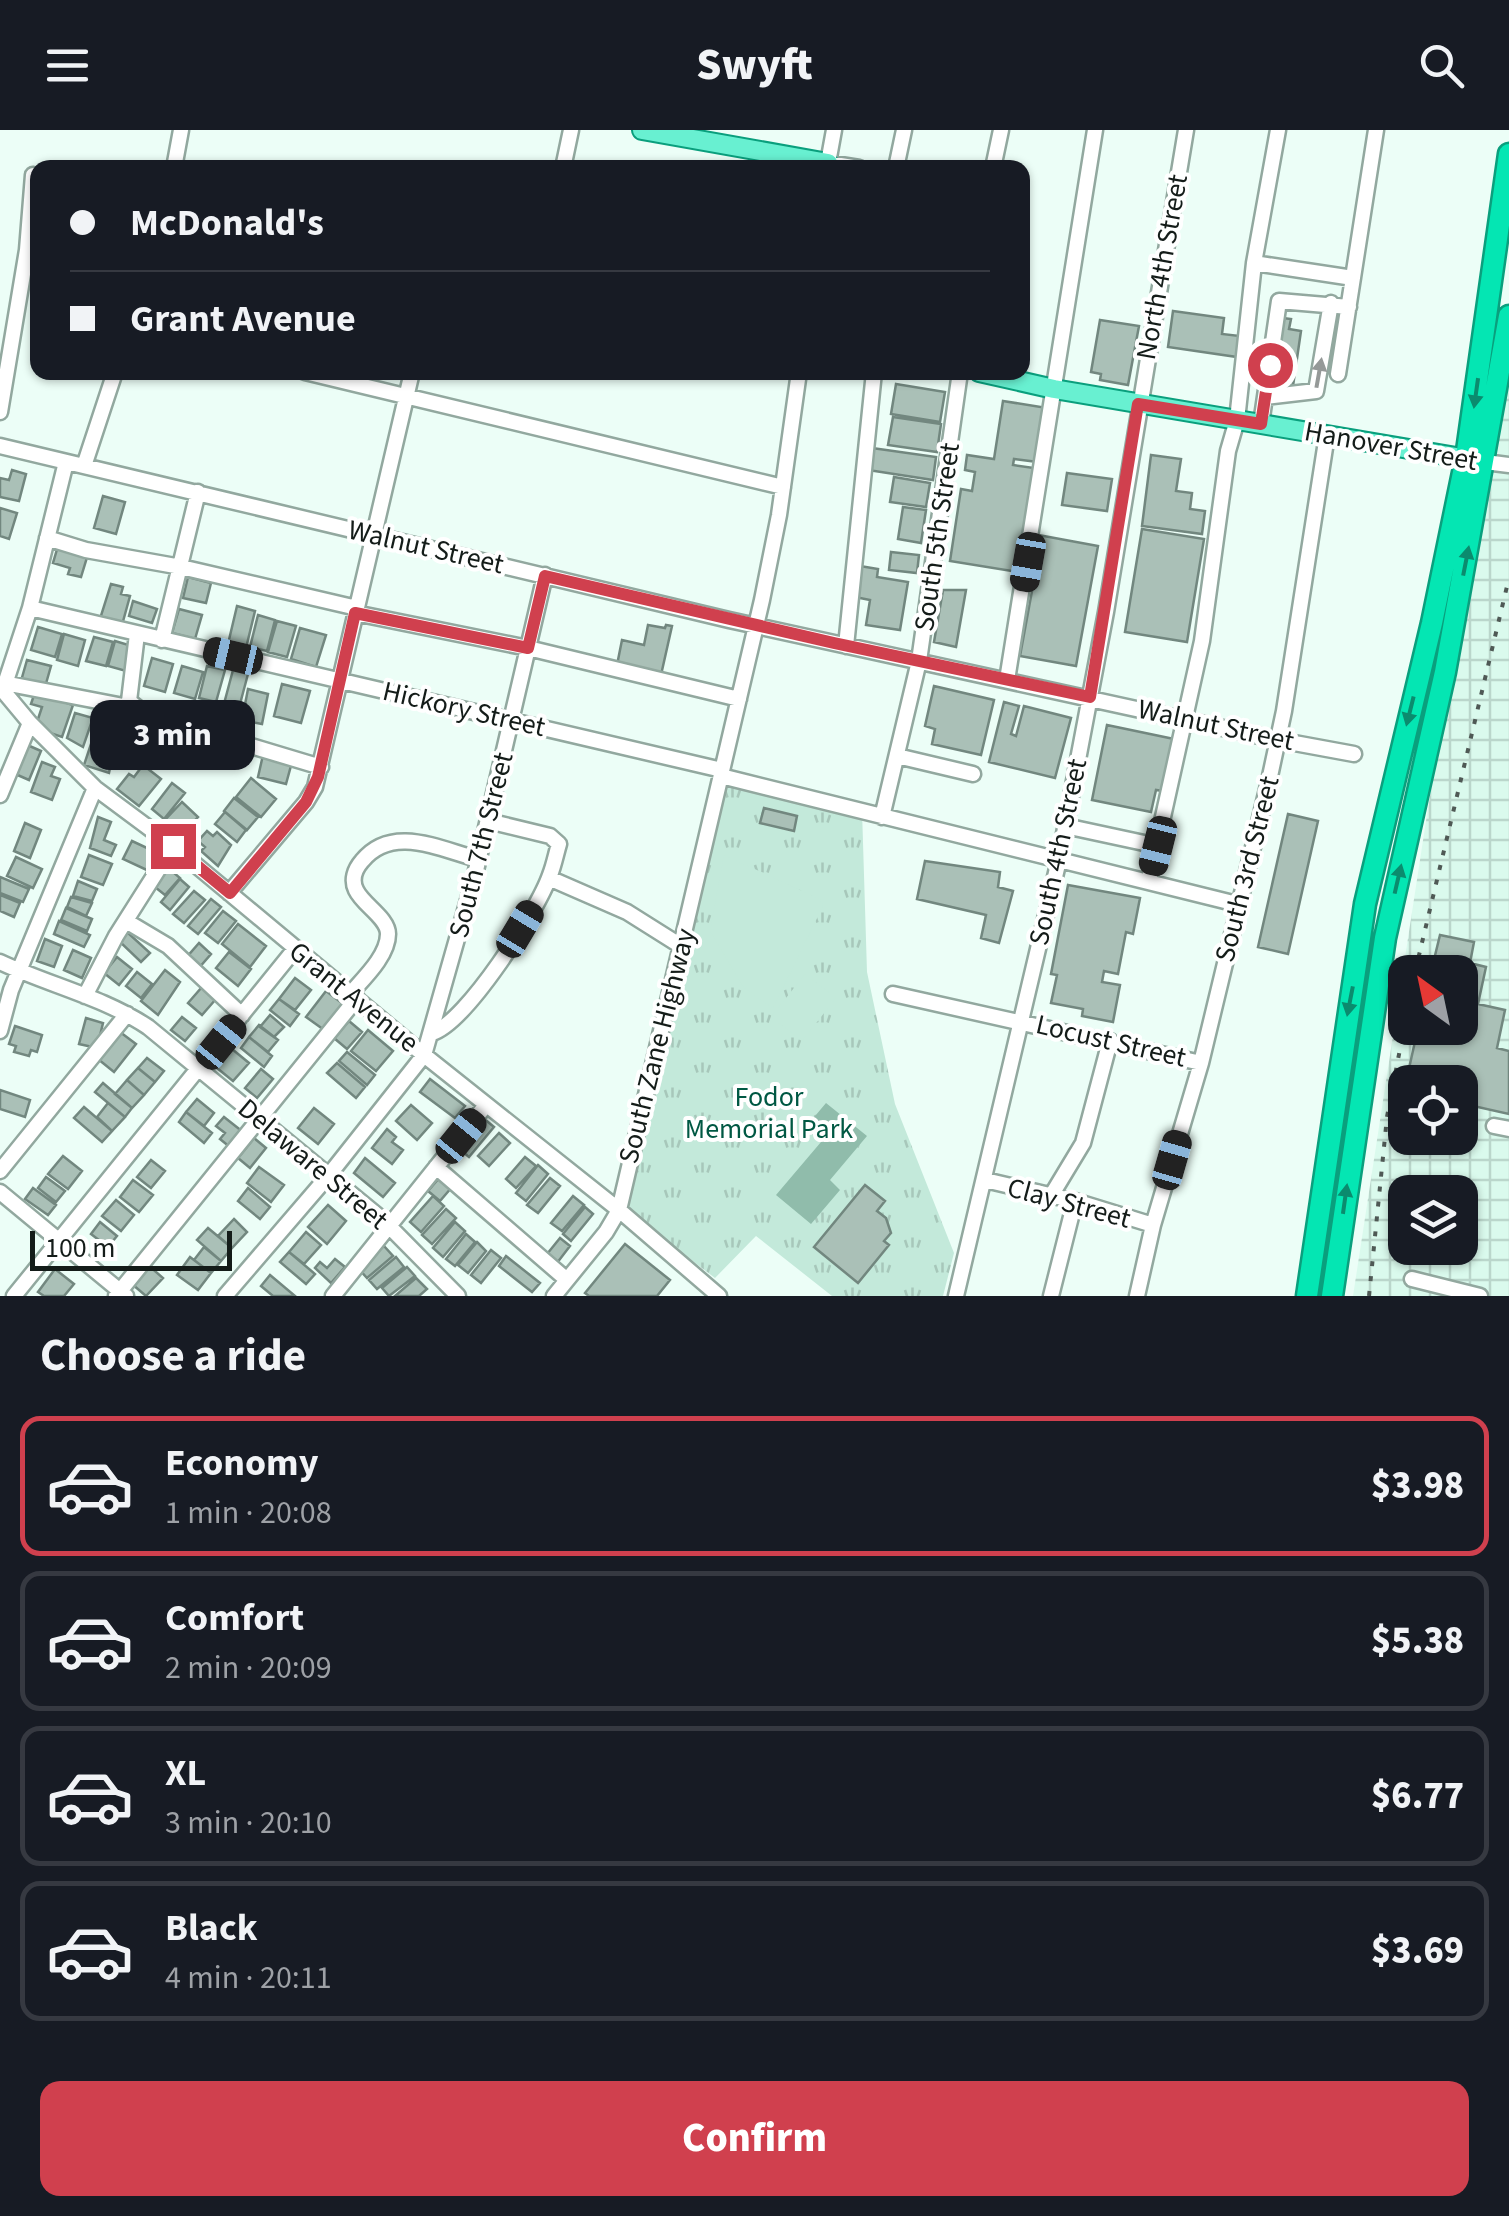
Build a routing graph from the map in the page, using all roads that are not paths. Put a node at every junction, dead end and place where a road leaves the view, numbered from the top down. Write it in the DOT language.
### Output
graph roads {
  1 [pos="181,130"];
  2 [pos="571,130"];
  3 [pos="642,130"];
  4 [pos="834,130"];
  5 [pos="904,130"];
  6 [pos="1000,130"];
  7 [pos="1094,130"];
  8 [pos="1186,130"];
  9 [pos="1278,130"];
  10 [pos="1376,130"];
  11 [pos="1509,154"];
  12 [pos="175,160"];
  13 [pos="565,160"];
  14 [pos="801,160"];
  15 [pos="828,160"];
  16 [pos="898,160"];
  17 [pos="994,160"];
  18 [pos="30,213"];
  19 [pos="1254,263"];
  20 [pos="1353,278"];
  21 [pos="1330,304"];
  22 [pos="1348,307"];
  23 [pos="1509,316"];
  24 [pos="1338,374"];
  25 [pos="112,380"];
  26 [pos="337,380"];
  27 [pos="410,380"];
  28 [pos="797,380"];
  29 [pos="873,380"];
  30 [pos="959,380"];
  31 [pos="1012,380"];
  32 [pos="1054,390"];
  33 [pos="406,397"];
  34 [pos="1265,398"];
  35 [pos="1138,404"];
  36 [pos="0,412"];
  37 [pos="1237,420"];
  38 [pos="1261,424"];
  39 [pos="1327,435"];
  40 [pos="0,446"];
  41 [pos="1476,460"];
  42 [pos="66,462"];
  43 [pos="1509,465"];
  44 [pos="84,466"];
  45 [pos="783,487"];
  46 [pos="198,492"];
  47 [pos="375,535"];
  48 [pos="47,538"];
  49 [pos="182,567"];
  50 [pos="545,576"];
  51 [pos="30,608"];
  52 [pos="356,611"];
  53 [pos="756,626"];
  54 [pos="138,634"];
  55 [pos="162,640"];
  56 [pos="846,646"];
  57 [pos="528,648"];
  58 [pos="919,662"];
  59 [pos="340,680"];
  60 [pos="1007,680"];
  61 [pos="2,686"];
  62 [pos="1090,697"];
  63 [pos="739,699"];
  64 [pos="139,709"];
  65 [pos="1187,720"];
  66 [pos="512,721"];
  67 [pos="30,724"];
  68 [pos="1278,740"];
  69 [pos="1354,754"];
  70 [pos="897,756"];
  71 [pos="320,766"];
  72 [pos="722,773"];
  73 [pos="973,774"];
  74 [pos="95,788"];
  75 [pos="0,795"];
  76 [pos="882,817"];
  77 [pos="488,821"];
  78 [pos="1065,826"];
  79 [pos="173,846"];
  80 [pos="1158,846"];
  81 [pos="478,860"];
  82 [pos="1059,860"];
  83 [pos="550,878"];
  84 [pos="1149,880"];
  85 [pos="230,893"];
  86 [pos="1237,904"];
  87 [pos="126,921"];
  88 [pos="681,946"];
  89 [pos="295,949"];
  90 [pos="0,962"];
  91 [pos="18,970"];
  92 [pos="894,994"];
  93 [pos="85,996"];
  94 [pos="354,996"];
  95 [pos="127,1014"];
  96 [pos="242,1015"];
  97 [pos="1021,1020"];
  98 [pos="0,1030"];
  99 [pos="432,1033"];
  100 [pos="1110,1040"];
  101 [pos="424,1055"];
  102 [pos="1200,1063"];
  103 [pos="199,1069"];
  104 [pos="486,1105"];
  105 [pos="260,1120"];
  106 [pos="436,1167"];
  107 [pos="0,1172"];
  108 [pos="328,1175"];
  109 [pos="985,1180"];
  110 [pos="0,1192"];
  111 [pos="1051,1196"];
  112 [pos="1075,1202"];
  113 [pos="619,1210"];
  114 [pos="388,1224"];
  115 [pos="1153,1226"];
  116 [pos="60,1240"];
  117 [pos="1412,1279"];
  118 [pos="567,1280"];
  119 [pos="121,1294"];
  120 [pos="14,1296"];
  121 [pos="224,1296"];
  122 [pos="333,1296"];
  123 [pos="458,1296"];
  124 [pos="554,1296"];
  125 [pos="719,1296"];
  126 [pos="956,1296"];
  127 [pos="1051,1296"];
  128 [pos="1137,1296"];
  129 [pos="1307,1296"];
  130 [pos="1332,1296"];
  131 [pos="1480,1296"];
  1 -- 12 [label="street"];
  2 -- 13 [label="street"];
  3 -- 14 [label="main road"];
  4 -- 15 [label="street"];
  5 -- 16 [label="street"];
  6 -- 17 [label="street"];
  7 -- 32 [label="street"];
  8 -- 35 [label="street, North 4th Street"];
  9 -- 19 [label="street"];
  10 -- 20 [label="street"];
  11 -- 41 [label="highway, one-way"];
  18 -- 36 [label="street"];
  19 -- 20 [label="street"];
  19 -- 37 [label="street"];
  20 -- 22 [label="street"];
  21 -- 22 [label="street"];
  34 -- 21 [label="street, one-way"];
  21 -- 34 [label="street"];
  22 -- 24 [label="street"];
  23 -- 41 [label="highway"];
  25 -- 44 [label="street"];
  26 -- 33 [label="street"];
  27 -- 33 [label="street"];
  28 -- 45 [label="street, South Zane Highway"];
  29 -- 56 [label="street"];
  30 -- 58 [label="street, South 5th Street"];
  31 -- 32 [label="main road, Hanover Street"];
  32 -- 35 [label="main road, Hanover Street"];
  32 -- 60 [label="street"];
  33 -- 45 [label="street"];
  33 -- 47 [label="street"];
  34 -- 38 [label="street"];
  35 -- 37 [label="main road, Hanover Street"];
  35 -- 62 [label="street, South 4th Street"];
  37 -- 38 [label="main road, Hanover Street"];
  37 -- 65 [label="street"];
  38 -- 39 [label="main road, Hanover Street"];
  39 -- 41 [label="main road, Hanover Street"];
  39 -- 68 [label="street, South 3rd Street"];
  40 -- 42 [label="street"];
  41 -- 43 [label="street, Hanover Street"];
  41 -- 129 [label="highway, one-way"];
  130 -- 41 [label="highway, one-way"];
  42 -- 44 [label="street, Walnut Street"];
  42 -- 48 [label="street"];
  44 -- 46 [label="street, Walnut Street"];
  45 -- 53 [label="street, South Zane Highway"];
  46 -- 47 [label="street, Walnut Street"];
  46 -- 49 [label="street"];
  47 -- 50 [label="street, Walnut Street"];
  47 -- 52 [label="street"];
  48 -- 49 [label="street"];
  48 -- 51 [label="street"];
  49 -- 52 [label="street"];
  49 -- 55 [label="street"];
  50 -- 53 [label="street, Walnut Street"];
  50 -- 57 [label="street, South 7th Street"];
  51 -- 54 [label="street, Hickory Street"];
  51 -- 61 [label="street"];
  52 -- 57 [label="street"];
  52 -- 59 [label="street"];
  53 -- 56 [label="street, Walnut Street"];
  53 -- 63 [label="street, South Zane Highway"];
  54 -- 55 [label="street, Hickory Street"];
  54 -- 64 [label="street"];
  55 -- 59 [label="street, Hickory Street"];
  56 -- 58 [label="street, Walnut Street"];
  57 -- 63 [label="street"];
  57 -- 66 [label="street, South 7th Street"];
  58 -- 60 [label="street, Walnut Street"];
  58 -- 70 [label="street, South 5th Street"];
  59 -- 66 [label="street, Hickory Street"];
  59 -- 71 [label="street"];
  60 -- 62 [label="street, Walnut Street"];
  61 -- 64 [label="street"];
  61 -- 67 [label="street, Grant Avenue"];
  62 -- 65 [label="street, Walnut Street"];
  62 -- 78 [label="street, South 4th Street"];
  63 -- 72 [label="street, South Zane Highway"];
  64 -- 71 [label="street"];
  65 -- 68 [label="street, Walnut Street"];
  65 -- 80 [label="street"];
  66 -- 72 [label="street, Hickory Street"];
  66 -- 77 [label="street, South 7th Street"];
  67 -- 74 [label="street, Grant Avenue"];
  67 -- 75 [label="street"];
  68 -- 69 [label="street, Walnut Street"];
  68 -- 86 [label="street, South 3rd Street"];
  70 -- 73 [label="street"];
  70 -- 76 [label="street, South 5th Street"];
  71 -- 85 [label="street"];
  72 -- 76 [label="street, Hickory Street"];
  72 -- 88 [label="street, South Zane Highway"];
  74 -- 79 [label="street, Grant Avenue"];
  74 -- 91 [label="street"];
  76 -- 82 [label="street, Hickory Street"];
  77 -- 81 [label="street, South 7th Street"];
  77 -- 83 [label="street"];
  78 -- 80 [label="street"];
  78 -- 82 [label="street, South 4th Street"];
  79 -- 85 [label="street, Grant Avenue"];
  79 -- 87 [label="street"];
  80 -- 84 [label="street"];
  81 -- 94 [label="street"];
  81 -- 99 [label="street, South 7th Street"];
  82 -- 84 [label="street, Hickory Street"];
  82 -- 97 [label="street, South 4th Street"];
  83 -- 88 [label="street"];
  83 -- 99 [label="street"];
  84 -- 86 [label="street, Hickory Street"];
  85 -- 89 [label="street, Grant Avenue"];
  86 -- 102 [label="street, South 3rd Street"];
  87 -- 93 [label="street"];
  87 -- 96 [label="street"];
  88 -- 113 [label="street, South Zane Highway"];
  89 -- 94 [label="street, Grant Avenue"];
  89 -- 96 [label="street"];
  90 -- 91 [label="street, Delaware Street"];
  91 -- 93 [label="street, Delaware Street"];
  91 -- 98 [label="street"];
  92 -- 97 [label="street, Locust Street"];
  93 -- 95 [label="street, Delaware Street"];
  94 -- 101 [label="street, Grant Avenue"];
  94 -- 105 [label="street"];
  95 -- 103 [label="street, Delaware Street"];
  95 -- 107 [label="street"];
  96 -- 103 [label="street"];
  97 -- 100 [label="street, Locust Street"];
  97 -- 109 [label="street, South 4th Street"];
  99 -- 101 [label="street, South 7th Street"];
  100 -- 102 [label="street, Locust Street"];
  100 -- 111 [label="street"];
  101 -- 104 [label="street, Grant Avenue"];
  101 -- 108 [label="street, South 7th Street"];
  102 -- 115 [label="street, South 3rd Street"];
  103 -- 105 [label="street, Delaware Street"];
  103 -- 116 [label="street"];
  104 -- 106 [label="street"];
  104 -- 113 [label="street, Grant Avenue"];
  105 -- 108 [label="street, Delaware Street"];
  105 -- 119 [label="street"];
  106 -- 114 [label="street"];
  106 -- 118 [label="street"];
  108 -- 114 [label="street, Delaware Street"];
  108 -- 121 [label="street, South 7th Street"];
  109 -- 111 [label="street, Clay Street"];
  109 -- 126 [label="street, South 4th Street"];
  110 -- 116 [label="street"];
  111 -- 112 [label="street, Clay Street"];
  112 -- 115 [label="street, Clay Street"];
  112 -- 127 [label="street"];
  113 -- 118 [label="street, South Zane Highway"];
  113 -- 125 [label="street, Grant Avenue"];
  114 -- 122 [label="street"];
  114 -- 123 [label="street, Delaware Street"];
  115 -- 128 [label="street, South 3rd Street"];
  116 -- 119 [label="street"];
  116 -- 120 [label="street"];
  117 -- 131 [label="street"];
  118 -- 124 [label="street, South Zane Highway"];
}
